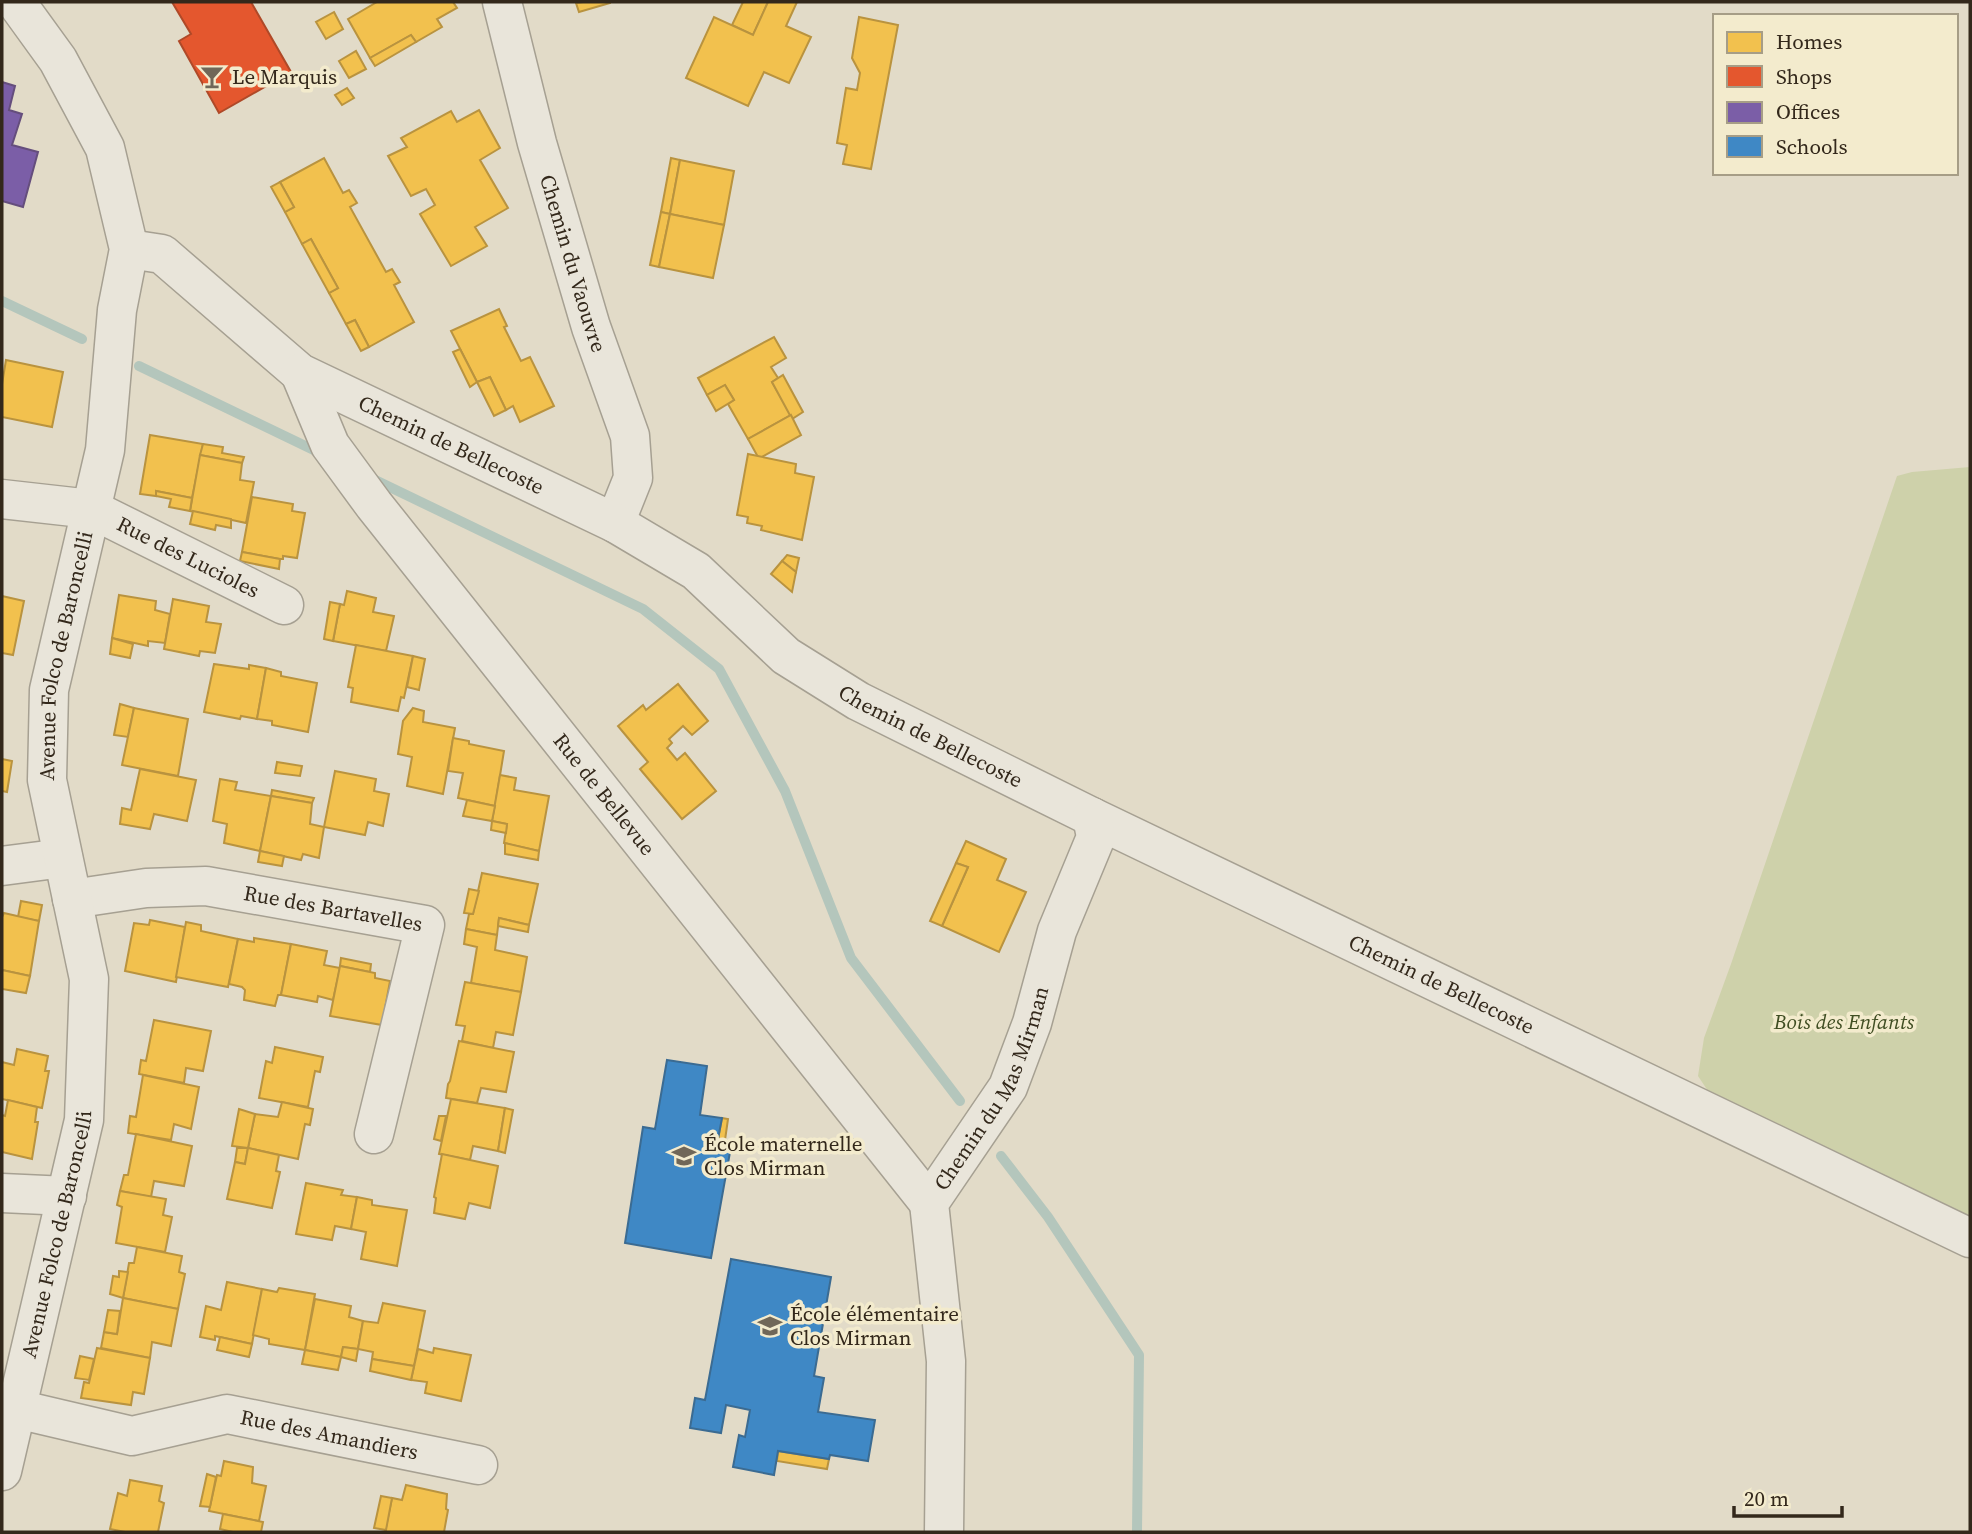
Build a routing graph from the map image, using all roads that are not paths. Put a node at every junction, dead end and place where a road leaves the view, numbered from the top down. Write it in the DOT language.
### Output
graph roads {
  1 [pos="16,2"];
  2 [pos="502,2"];
  3 [pos="2,21"];
  4 [pos="58,60"];
  5 [pos="129,249"];
  6 [pos="300,373"];
  7 [pos="2,499"];
  8 [pos="91,509"];
  9 [pos="615,523"];
  10 [pos="284,606"];
  11 [pos="1092,817"];
  12 [pos="63,858"];
  13 [pos="2,866"];
  14 [pos="72,899"];
  15 [pos="374,1134"];
  16 [pos="2,1194"];
  17 [pos="66,1196"];
  18 [pos="929,1203"];
  19 [pos="1970,1238"];
  20 [pos="17,1409"];
  21 [pos="478,1465"];
  22 [pos="2,1471"];
  23 [pos="944,1532"];
  1 -- 4 [label="street"];
  2 -- 9 [label="street, Chemin du Vaouvre"];
  3 -- 4 [label="street"];
  4 -- 5 [label="street"];
  5 -- 6 [label="street, Chemin de Bellecoste"];
  5 -- 8 [label="street, Avenue Folco de Baroncelli"];
  6 -- 9 [label="street, Chemin de Bellecoste"];
  6 -- 18 [label="street, Rue de Bellevue"];
  7 -- 8 [label="street"];
  8 -- 10 [label="street, Rue des Lucioles"];
  8 -- 12 [label="street, Avenue Folco de Baroncelli"];
  9 -- 11 [label="street, Chemin de Bellecoste"];
  11 -- 18 [label="street, Chemin du Mas Mirman"];
  11 -- 19 [label="street, Chemin de Bellecoste"];
  12 -- 13 [label="street"];
  12 -- 14 [label="street, Avenue Folco de Baroncelli"];
  14 -- 15 [label="street, Rue des Bartavelles"];
  14 -- 17 [label="street, Avenue Folco de Baroncelli"];
  16 -- 17 [label="street"];
  17 -- 20 [label="street, Avenue Folco de Baroncelli"];
  18 -- 23 [label="street, Chemin du Mas Mirman"];
  20 -- 21 [label="street, Rue des Amandiers"];
  20 -- 22 [label="street, Avenue Folco de Baroncelli"];
}
